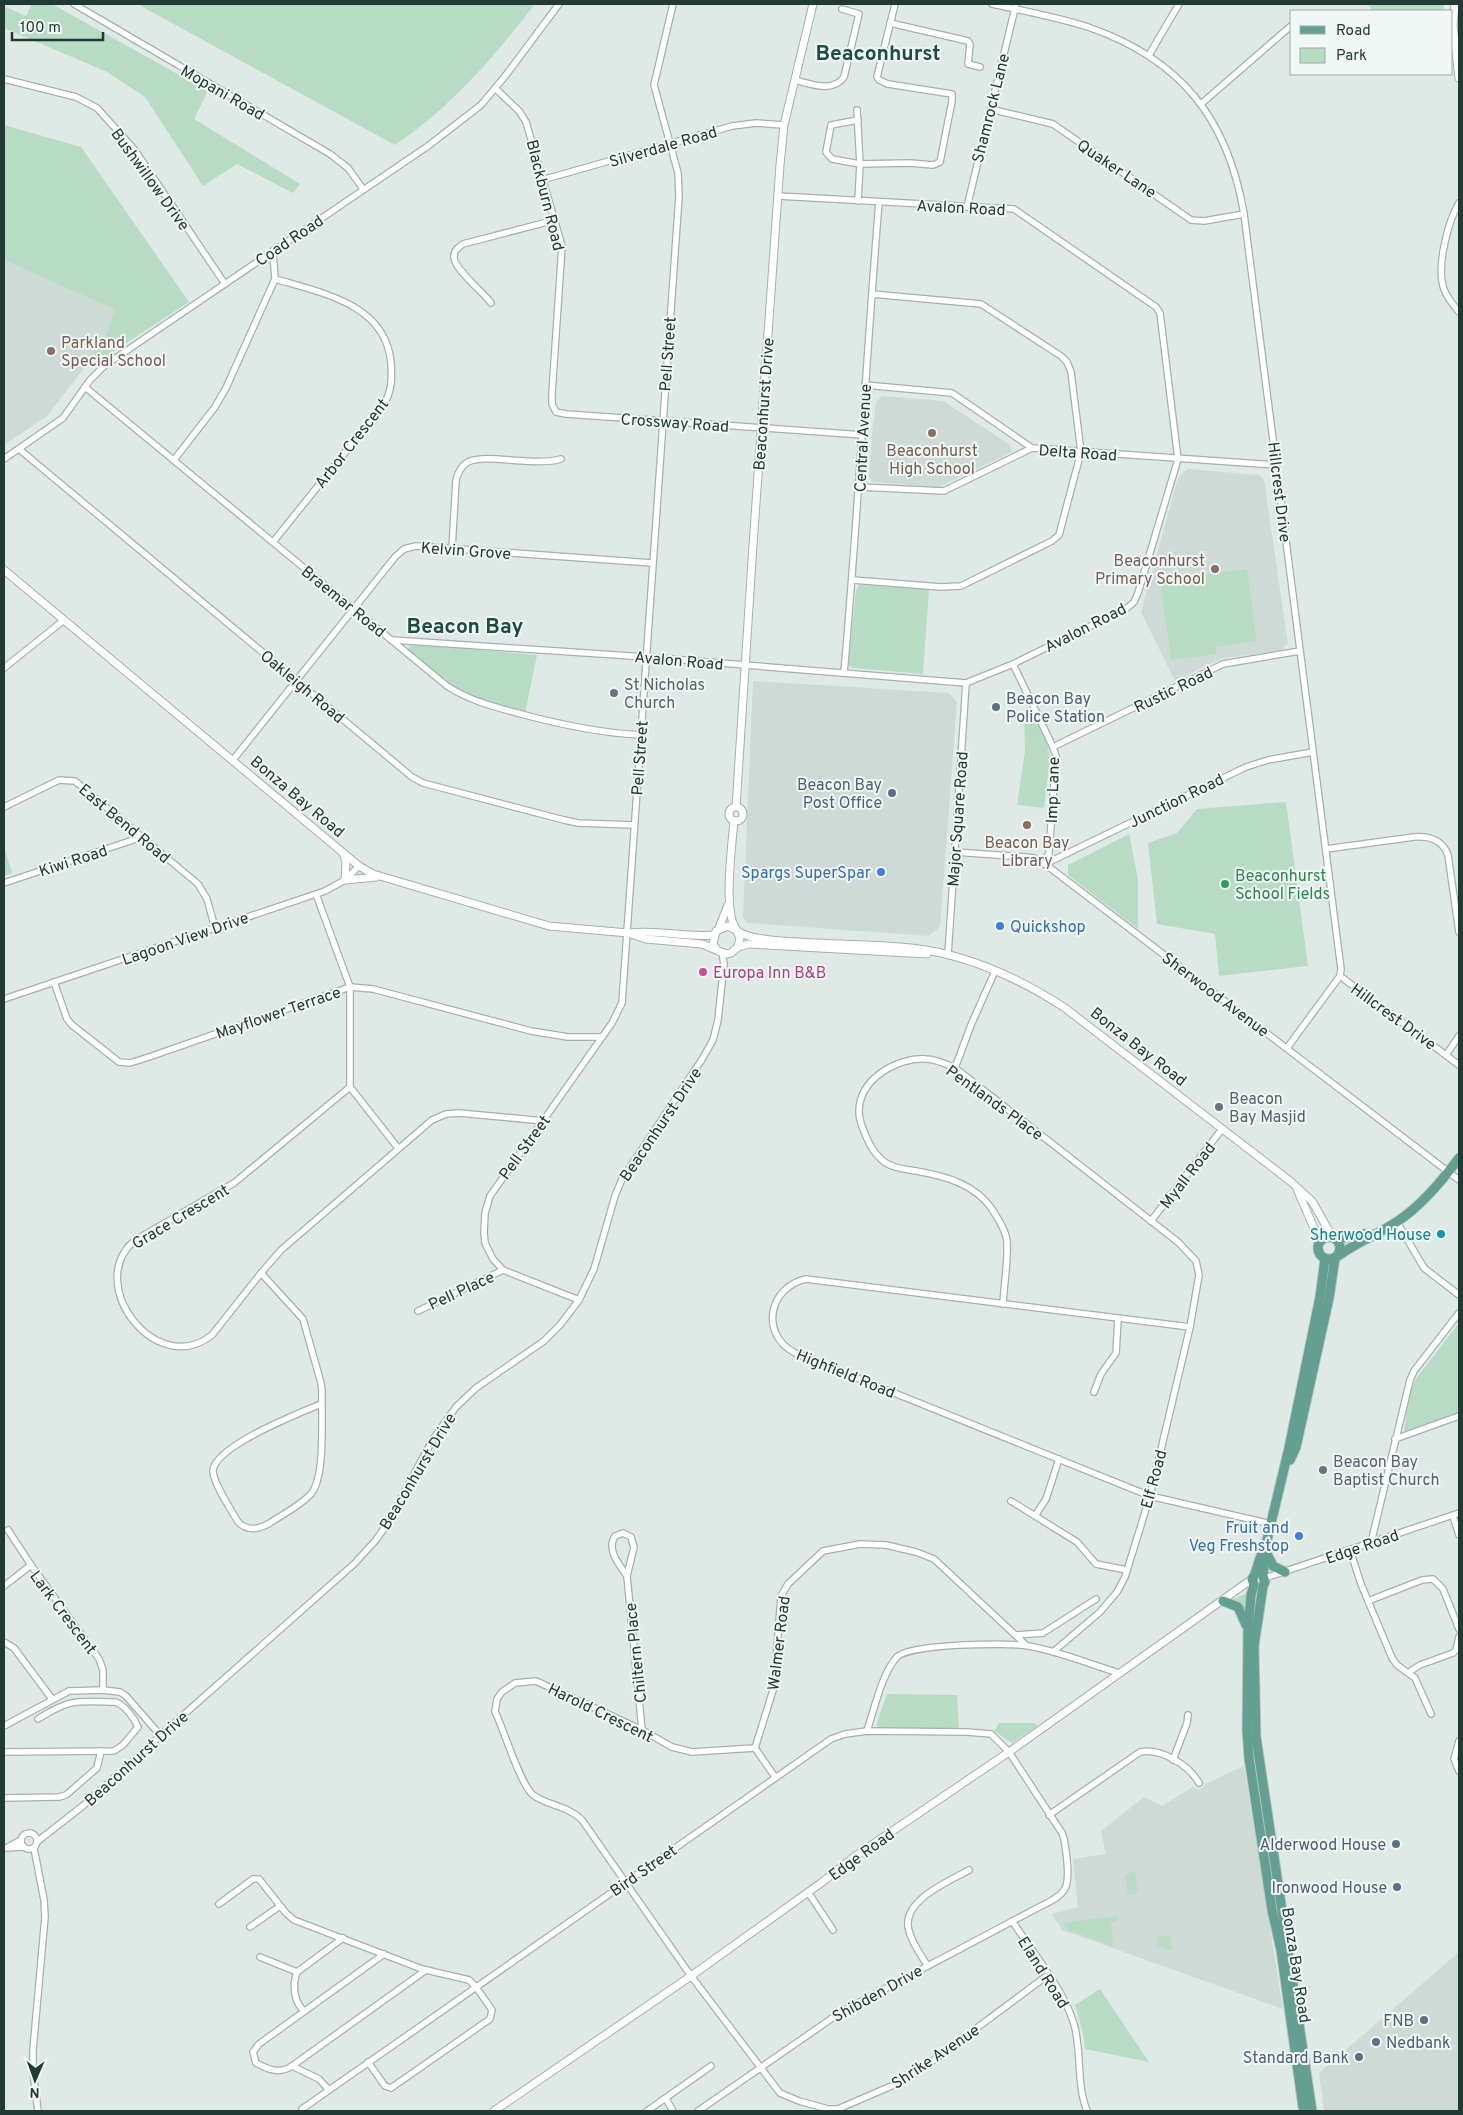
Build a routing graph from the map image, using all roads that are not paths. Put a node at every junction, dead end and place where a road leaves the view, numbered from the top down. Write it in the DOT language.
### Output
graph roads {
  1 [pos="74,4"];
  2 [pos="560,4"];
  3 [pos="673,4"];
  4 [pos="813,4"];
  5 [pos="895,4"];
  6 [pos="992,4"];
  7 [pos="1179,4"];
  8 [pos="1455,4"];
  9 [pos="1015,6"];
  10 [pos="842,9"];
  11 [pos="890,23"];
  12 [pos="1290,27"];
  13 [pos="1149,55"];
  14 [pos="980,67"];
  15 [pos="1459,78"];
  16 [pos="4,79"];
  17 [pos="795,80"];
  18 [pos="496,89"];
  19 [pos="1201,104"];
  20 [pos="990,109"];
  21 [pos="857,110"];
  22 [pos="858,120"];
  23 [pos="784,125"];
  24 [pos="670,143"];
  25 [pos="860,164"];
  26 [pos="542,180"];
  27 [pos="363,189"];
  28 [pos="778,196"];
  29 [pos="858,201"];
  30 [pos="879,202"];
  31 [pos="1459,203"];
  32 [pos="967,206"];
  33 [pos="1244,214"];
  34 [pos="555,220"];
  35 [pos="273,251"];
  36 [pos="275,279"];
  37 [pos="225,284"];
  38 [pos="872,294"];
  39 [pos="491,303"];
  40 [pos="1459,312"];
  41 [pos="865,385"];
  42 [pos="85,387"];
  43 [pos="552,404"];
  44 [pos="662,421"];
  45 [pos="761,428"];
  46 [pos="863,435"];
  47 [pos="1032,448"];
  48 [pos="19,449"];
  49 [pos="1081,452"];
  50 [pos="4,459"];
  51 [pos="561,459"];
  52 [pos="1178,459"];
  53 [pos="174,460"];
  54 [pos="1276,465"];
  55 [pos="860,487"];
  56 [pos="273,542"];
  57 [pos="452,549"];
  58 [pos="652,563"];
  59 [pos="4,570"];
  60 [pos="853,580"];
  61 [pos="354,609"];
  62 [pos="64,620"];
  63 [pos="392,640"];
  64 [pos="1300,651"];
  65 [pos="646,657"];
  66 [pos="1013,664"];
  67 [pos="744,665"];
  68 [pos="4,668"];
  69 [pos="844,673"];
  70 [pos="296,680"];
  71 [pos="966,683"];
  72 [pos="641,735"];
  73 [pos="1053,747"];
  74 [pos="1313,752"];
  75 [pos="232,760"];
  76 [pos="4,807"];
  77 [pos="634,825"];
  78 [pos="142,837"];
  79 [pos="1326,849"];
  80 [pos="342,852"];
  81 [pos="955,852"];
  82 [pos="1044,864"];
  83 [pos="359,866"];
  84 [pos="379,876"];
  85 [pos="345,880"];
  86 [pos="4,883"];
  87 [pos="316,894"];
  88 [pos="729,903"];
  89 [pos="215,928"];
  90 [pos="719,928"];
  91 [pos="736,930"];
  92 [pos="1459,932"];
  93 [pos="628,933"];
  94 [pos="714,935"];
  95 [pos="737,949"];
  96 [pos="720,952"];
  97 [pos="948,955"];
  98 [pos="724,964"];
  99 [pos="995,971"];
  100 [pos="1340,976"];
  101 [pos="54,982"];
  102 [pos="350,987"];
  103 [pos="4,999"];
  104 [pos="1459,1036"];
  105 [pos="602,1037"];
  106 [pos="1287,1048"];
  107 [pos="1446,1055"];
  108 [pos="1459,1065"];
  109 [pos="955,1068"];
  110 [pos="350,1087"];
  111 [pos="544,1121"];
  112 [pos="1222,1129"];
  113 [pos="398,1148"];
  114 [pos="1459,1158"];
  115 [pos="1449,1171"];
  116 [pos="1459,1180"];
  117 [pos="1296,1188"];
  118 [pos="1151,1221"];
  119 [pos="1397,1222"];
  120 [pos="1384,1228"];
  121 [pos="1334,1238"];
  122 [pos="1320,1242"];
  123 [pos="1337,1257"];
  124 [pos="1324,1259"];
  125 [pos="503,1270"];
  126 [pos="261,1273"];
  127 [pos="1199,1277"];
  128 [pos="1459,1295"];
  129 [pos="578,1300"];
  130 [pos="1003,1304"];
  131 [pos="418,1310"];
  132 [pos="1459,1313"];
  133 [pos="1118,1319"];
  134 [pos="1190,1327"];
  135 [pos="1094,1392"];
  136 [pos="321,1404"];
  137 [pos="1459,1416"];
  138 [pos="1395,1439"];
  139 [pos="1059,1460"];
  140 [pos="1282,1478"];
  141 [pos="1150,1496"];
  142 [pos="1011,1501"];
  143 [pos="1459,1513"];
  144 [pos="1036,1516"];
  145 [pos="1452,1516"];
  146 [pos="1271,1524"];
  147 [pos="8,1530"];
  148 [pos="1459,1535"];
  149 [pos="1371,1543"];
  150 [pos="1266,1548"];
  151 [pos="1350,1550"];
  152 [pos="31,1565"];
  153 [pos="1126,1570"];
  154 [pos="1285,1572"];
  155 [pos="627,1576"];
  156 [pos="1258,1580"];
  157 [pos="4,1586"];
  158 [pos="1096,1599"];
  159 [pos="1225,1600"];
  160 [pos="1368,1601"];
  161 [pos="1459,1629"];
  162 [pos="1248,1630"];
  163 [pos="1016,1635"];
  164 [pos="1459,1637"];
  165 [pos="4,1642"];
  166 [pos="1026,1645"];
  167 [pos="1053,1652"];
  168 [pos="1409,1672"];
  169 [pos="1119,1673"];
  170 [pos="103,1690"];
  171 [pos="52,1699"];
  172 [pos="1431,1714"];
  173 [pos="1188,1715"];
  174 [pos="38,1719"];
  175 [pos="4,1726"];
  176 [pos="642,1730"];
  177 [pos="867,1731"];
  178 [pos="161,1736"];
  179 [pos="1459,1741"];
  180 [pos="755,1748"];
  181 [pos="4,1750"];
  182 [pos="101,1751"];
  183 [pos="1009,1752"];
  184 [pos="1173,1760"];
  185 [pos="1459,1771"];
  186 [pos="774,1777"];
  187 [pos="1199,1782"];
  188 [pos="4,1798"];
  189 [pos="1050,1815"];
  190 [pos="37,1838"];
  191 [pos="21,1840"];
  192 [pos="6,1848"];
  193 [pos="29,1848"];
  194 [pos="969,1870"];
  195 [pos="626,1881"];
  196 [pos="1066,1889"];
  197 [pos="808,1892"];
  198 [pos="219,1904"];
  199 [pos="280,1906"];
  200 [pos="1012,1921"];
  201 [pos="250,1927"];
  202 [pos="833,1930"];
  203 [pos="343,1938"];
  204 [pos="384,1954"];
  205 [pos="260,1957"];
  206 [pos="927,1965"];
  207 [pos="426,1970"];
  208 [pos="297,1972"];
  209 [pos="1048,1975"];
  210 [pos="691,1976"];
  211 [pos="476,1987"];
  212 [pos="304,2011"];
  213 [pos="368,2062"];
  214 [pos="292,2066"];
  215 [pos="711,2066"];
  216 [pos="761,2066"];
  217 [pos="329,2090"];
  218 [pos="666,2099"];
  219 [pos="303,2110"];
  220 [pos="38,2111"];
  221 [pos="494,2111"];
  222 [pos="647,2111"];
  223 [pos="673,2111"];
  224 [pos="698,2111"];
  225 [pos="1088,2111"];
  226 [pos="1306,2111"];
  227 [pos="1312,2111"];
  1 -- 27 [label="street, Mopani Road"];
  2 -- 18 [label="street, Coad Road"];
  3 -- 24 [label="street, Pell Street"];
  4 -- 17 [label="street, Beaconhurst Drive"];
  5 -- 11 [label="street"];
  6 -- 9 [label="street, Hillcrest Drive"];
  7 -- 13 [label="street"];
  8 -- 15 [label="street"];
  9 -- 13 [label="street, Hillcrest Drive"];
  9 -- 20 [label="street, Shamrock Lane"];
  10 -- 17 [label="street"];
  11 -- 14 [label="street"];
  11 -- 25 [label="street"];
  12 -- 19 [label="street"];
  13 -- 19 [label="street, Hillcrest Drive"];
  16 -- 37 [label="street, Bushwillow Drive"];
  17 -- 23 [label="street, Beaconhurst Drive"];
  18 -- 26 [label="street, Blackburn Road"];
  18 -- 27 [label="street, Coad Road"];
  19 -- 33 [label="street, Hillcrest Drive"];
  20 -- 32 [label="street, Shamrock Lane"];
  20 -- 33 [label="street, Quaker Lane"];
  21 -- 22 [label="street"];
  22 -- 25 [label="street"];
  22 -- 25 [label="street"];
  23 -- 24 [label="street, Silverdale Road"];
  23 -- 28 [label="street, Beaconhurst Drive"];
  24 -- 26 [label="street, Silverdale Road"];
  24 -- 44 [label="street, Pell Street"];
  25 -- 29 [label="street"];
  26 -- 34 [label="street, Blackburn Road"];
  27 -- 35 [label="street, Coad Road"];
  28 -- 29 [label="street, Avalon Road"];
  28 -- 45 [label="street, Beaconhurst Drive"];
  29 -- 30 [label="street, Avalon Road"];
  30 -- 32 [label="street, Avalon Road"];
  30 -- 38 [label="street, Central Avenue"];
  31 -- 40 [label="street"];
  32 -- 52 [label="street, Avalon Road"];
  33 -- 54 [label="street, Hillcrest Drive"];
  34 -- 39 [label="street"];
  34 -- 43 [label="street, Blackburn Road"];
  35 -- 36 [label="street"];
  35 -- 37 [label="street, Coad Road"];
  36 -- 53 [label="street"];
  36 -- 56 [label="street, Arbor Crescent"];
  37 -- 42 [label="street, Coad Road"];
  38 -- 41 [label="street, Central Avenue"];
  38 -- 49 [label="street"];
  41 -- 46 [label="street, Central Avenue"];
  41 -- 47 [label="street"];
  42 -- 48 [label="street, Coad Road"];
  42 -- 53 [label="street, Braemar Road"];
  43 -- 44 [label="street, Crossway Road"];
  44 -- 45 [label="street, Crossway Road"];
  44 -- 58 [label="street, Pell Street"];
  45 -- 46 [label="street, Crossway Road"];
  45 -- 67 [label="street, Beaconhurst Drive"];
  46 -- 55 [label="street, Central Avenue"];
  47 -- 49 [label="street, Delta Road"];
  47 -- 55 [label="street, Delta Road"];
  48 -- 50 [label="street, Coad Road"];
  48 -- 70 [label="street, Oakleigh Road"];
  49 -- 52 [label="street, Delta Road"];
  49 -- 60 [label="street"];
  51 -- 57 [label="street"];
  52 -- 54 [label="street, Delta Road"];
  52 -- 66 [label="street, Avalon Road"];
  53 -- 56 [label="street, Braemar Road"];
  54 -- 64 [label="street, Hillcrest Drive"];
  55 -- 60 [label="street, Central Avenue"];
  56 -- 61 [label="street, Braemar Road"];
  57 -- 58 [label="street, Kelvin Grove"];
  57 -- 61 [label="street, Kelvin Grove"];
  58 -- 65 [label="street, Pell Street"];
  59 -- 62 [label="street, Bonza Bay Road"];
  60 -- 69 [label="street, Central Avenue"];
  61 -- 63 [label="street, Braemar Road"];
  61 -- 70 [label="street, Kelvin Grove"];
  62 -- 68 [label="street"];
  62 -- 75 [label="street, Bonza Bay Road"];
  63 -- 65 [label="street, Avalon Road"];
  63 -- 72 [label="street, Braemar Road"];
  64 -- 73 [label="street, Rustic Road"];
  64 -- 74 [label="street, Hillcrest Drive"];
  65 -- 67 [label="street, Avalon Road"];
  65 -- 72 [label="street, Pell Street"];
  66 -- 71 [label="street, Avalon Road"];
  66 -- 73 [label="street, Imp Lane"];
  67 -- 69 [label="street, Avalon Road"];
  67 -- 88 [label="street, Beaconhurst Drive"];
  69 -- 71 [label="street, Avalon Road"];
  70 -- 75 [label="street, Kelvin Grove"];
  70 -- 77 [label="street, Oakleigh Road"];
  71 -- 81 [label="street, Major Square Road"];
  72 -- 77 [label="street, Pell Street"];
  73 -- 82 [label="street, Imp Lane"];
  74 -- 79 [label="street, Hillcrest Drive"];
  74 -- 82 [label="street, Junction Road"];
  75 -- 80 [label="street, Bonza Bay Road"];
  76 -- 78 [label="street, East Bend Road"];
  77 -- 93 [label="street, Pell Street"];
  78 -- 86 [label="street, Kiwi Road"];
  78 -- 89 [label="street, East Bend Road"];
  79 -- 92 [label="street"];
  79 -- 100 [label="street, Hillcrest Drive"];
  80 -- 83 [label="street, Bonza Bay Road"];
  80 -- 85 [label="street"];
  81 -- 82 [label="street, Sherwood Avenue"];
  81 -- 97 [label="street, Major Square Road"];
  82 -- 106 [label="street, Sherwood Avenue"];
  83 -- 84 [label="street, Bonza Bay Road"];
  83 -- 85 [label="street, Lagoon View Drive"];
  84 -- 85 [label="street"];
  84 -- 93 [label="street, Bonza Bay Road"];
  85 -- 87 [label="street, Lagoon View Drive"];
  87 -- 89 [label="street, Lagoon View Drive"];
  87 -- 102 [label="street"];
  88 -- 90 [label="street"];
  88 -- 91 [label="street"];
  89 -- 101 [label="street, Lagoon View Drive"];
  90 -- 91 [label="street"];
  90 -- 94 [label="street"];
  91 -- 95 [label="street"];
  91 -- 97 [label="street, Bonza Bay Road"];
  93 -- 94 [label="street, Bonza Bay Road"];
  93 -- 96 [label="street, Bonza Bay Road"];
  93 -- 105 [label="street, Pell Street"];
  94 -- 96 [label="street"];
  95 -- 96 [label="street"];
  95 -- 97 [label="street, Bonza Bay Road"];
  95 -- 98 [label="street"];
  96 -- 98 [label="street, Beaconhurst Drive"];
  97 -- 99 [label="street, Bonza Bay Road"];
  98 -- 129 [label="street, Beaconhurst Drive"];
  99 -- 109 [label="street"];
  99 -- 112 [label="street, Bonza Bay Road"];
  100 -- 106 [label="street"];
  100 -- 107 [label="street, Hillcrest Drive"];
  101 -- 102 [label="street, Mayflower Terrace"];
  101 -- 103 [label="street, Lagoon View Drive"];
  102 -- 105 [label="street, Mayflower Terrace"];
  102 -- 110 [label="street"];
  104 -- 107 [label="street"];
  105 -- 111 [label="street, Pell Street"];
  106 -- 115 [label="street, Sherwood Avenue"];
  107 -- 108 [label="street, Hillcrest Drive"];
  109 -- 118 [label="street, Pentlands Place"];
  109 -- 130 [label="street, Pentlands Place"];
  110 -- 113 [label="street"];
  110 -- 126 [label="street, Grace Crescent"];
  111 -- 113 [label="street, Grace Crescent"];
  111 -- 125 [label="street, Pell Street"];
  112 -- 117 [label="street, Bonza Bay Road"];
  112 -- 118 [label="street, Myall Road"];
  113 -- 126 [label="street, Grace Crescent"];
  114 -- 115 [label="main road"];
  115 -- 116 [label="street, Sherwood Avenue"];
  115 -- 119 [label="main road"];
  117 -- 121 [label="street, Bonza Bay Road"];
  117 -- 122 [label="street, Bonza Bay Road"];
  118 -- 127 [label="street, Pentlands Place"];
  119 -- 120 [label="main road"];
  119 -- 128 [label="street"];
  120 -- 121 [label="main road"];
  120 -- 123 [label="main road"];
  121 -- 122 [label="main road"];
  121 -- 123 [label="main road"];
  122 -- 124 [label="main road"];
  123 -- 124 [label="main road"];
  123 -- 140 [label="main road, Bonza Bay Road"];
  124 -- 140 [label="main road, Bonza Bay Road"];
  125 -- 129 [label="street"];
  125 -- 131 [label="street, Pell Place"];
  126 -- 136 [label="street"];
  127 -- 134 [label="street, Elf Road"];
  129 -- 178 [label="street, Beaconhurst Drive"];
  130 -- 133 [label="street, Highfield Road"];
  130 -- 139 [label="street, Highfield Road"];
  132 -- 138 [label="street"];
  133 -- 134 [label="street, Highfield Road"];
  133 -- 135 [label="street"];
  134 -- 141 [label="street, Elf Road"];
  136 -- 136 [label="street"];
  137 -- 138 [label="street"];
  138 -- 149 [label="street"];
  139 -- 141 [label="street, Highfield Road"];
  139 -- 144 [label="street"];
  140 -- 146 [label="main road, Bonza Bay Road"];
  141 -- 146 [label="street, Highfield Road"];
  141 -- 153 [label="street, Elf Road"];
  142 -- 144 [label="street"];
  143 -- 145 [label="street, Edge Road"];
  144 -- 153 [label="street"];
  145 -- 148 [label="street"];
  145 -- 149 [label="street, Edge Road"];
  146 -- 150 [label="main road, Bonza Bay Road"];
  147 -- 152 [label="street"];
  149 -- 151 [label="street, Edge Road"];
  150 -- 154 [label="main road"];
  150 -- 156 [label="main road, Bonza Bay Road"];
  151 -- 154 [label="street, Edge Road"];
  151 -- 160 [label="street"];
  152 -- 157 [label="street, Lark Crescent"];
  152 -- 170 [label="street, Lark Crescent"];
  153 -- 167 [label="street, Elf Road"];
  154 -- 156 [label="street, Edge Road"];
  155 -- 155 [label="street, Chiltern Place"];
  155 -- 176 [label="street, Chiltern Place"];
  156 -- 159 [label="street, Edge Road"];
  156 -- 162 [label="main road, Bonza Bay Road"];
  156 -- 227 [label="main road, Bonza Bay Road"];
  158 -- 163 [label="street"];
  159 -- 162 [label="main road"];
  159 -- 169 [label="street, Edge Road"];
  160 -- 161 [label="street"];
  160 -- 168 [label="street"];
  162 -- 226 [label="main road, Bonza Bay Road"];
  163 -- 166 [label="street, Walmer Road"];
  163 -- 180 [label="street, Walmer Road"];
  164 -- 168 [label="street"];
  165 -- 171 [label="street"];
  166 -- 167 [label="street"];
  166 -- 177 [label="street"];
  167 -- 169 [label="street"];
  168 -- 172 [label="street"];
  169 -- 183 [label="street, Edge Road"];
  170 -- 171 [label="street"];
  170 -- 178 [label="street"];
  171 -- 175 [label="street"];
  173 -- 184 [label="street"];
  174 -- 182 [label="street"];
  176 -- 180 [label="street, Harold Crescent"];
  176 -- 195 [label="street, Harold Crescent"];
  177 -- 183 [label="street, Bird Street"];
  177 -- 186 [label="street, Bird Street"];
  178 -- 190 [label="street, Beaconhurst Drive"];
  179 -- 185 [label="street"];
  180 -- 186 [label="street"];
  181 -- 182 [label="street"];
  182 -- 188 [label="street"];
  183 -- 189 [label="street, Bird Street"];
  183 -- 197 [label="street, Edge Road"];
  184 -- 187 [label="street"];
  184 -- 189 [label="street"];
  186 -- 195 [label="street, Bird Street"];
  189 -- 196 [label="street, Bird Street"];
  190 -- 191 [label="street, Beaconhurst Drive"];
  190 -- 193 [label="street"];
  191 -- 192 [label="street, Beaconhurst Drive"];
  191 -- 193 [label="street"];
  192 -- 193 [label="street, Beaconhurst Drive"];
  193 -- 220 [label="street"];
  194 -- 206 [label="street"];
  195 -- 210 [label="street, Harold Crescent"];
  195 -- 211 [label="street, Bird Street"];
  196 -- 200 [label="street, Shibden Drive"];
  197 -- 202 [label="street"];
  197 -- 210 [label="street, Edge Road"];
  198 -- 199 [label="street"];
  199 -- 201 [label="street"];
  199 -- 203 [label="street"];
  200 -- 206 [label="street, Shibden Drive"];
  200 -- 209 [label="street, Eland Road"];
  203 -- 204 [label="street"];
  203 -- 208 [label="street"];
  204 -- 207 [label="street"];
  204 -- 212 [label="street"];
  205 -- 208 [label="street"];
  206 -- 216 [label="street, Shibden Drive"];
  207 -- 211 [label="street"];
  207 -- 214 [label="street"];
  208 -- 212 [label="street"];
  209 -- 216 [label="street, Shrike Avenue"];
  209 -- 225 [label="street, Eland Road"];
  210 -- 216 [label="street, Shrike Avenue"];
  210 -- 221 [label="street, Edge Road"];
  211 -- 213 [label="street, Bird Street"];
  211 -- 213 [label="street"];
  212 -- 214 [label="street"];
  213 -- 217 [label="street, Bird Street"];
  214 -- 217 [label="street"];
  215 -- 218 [label="street"];
  216 -- 224 [label="street, Shibden Drive"];
  217 -- 219 [label="street, Bird Street"];
  218 -- 222 [label="street"];
  218 -- 223 [label="street"];
}
